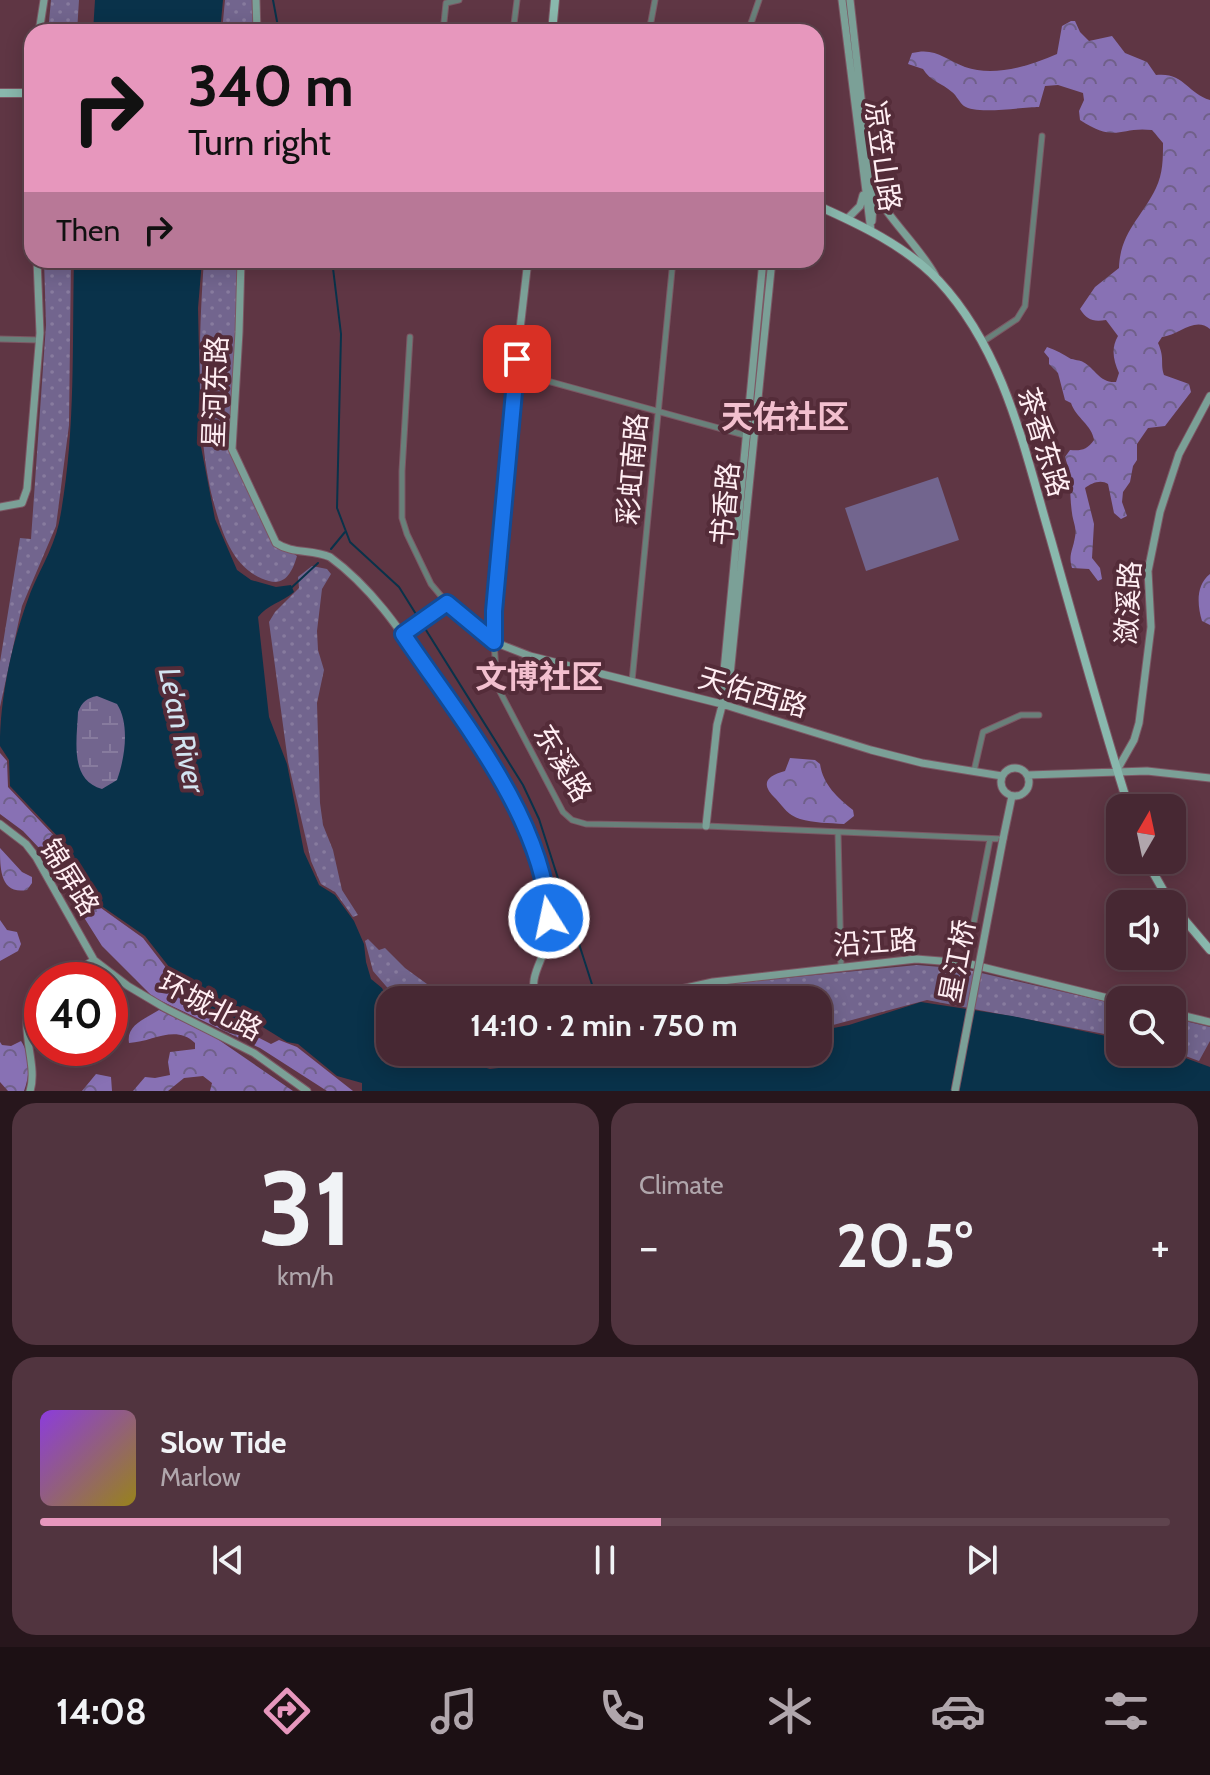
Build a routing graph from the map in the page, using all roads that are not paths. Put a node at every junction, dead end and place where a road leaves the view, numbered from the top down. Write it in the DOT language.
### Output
graph roads {
  1 [pos="44,0"];
  2 [pos="256,0"];
  3 [pos="459,0"];
  4 [pos="517,0"];
  5 [pos="555,0"];
  6 [pos="655,0"];
  7 [pos="759,0"];
  8 [pos="842,0"];
  9 [pos="850,0"];
  10 [pos="40,24"];
  11 [pos="257,24"];
  12 [pos="444,24"];
  13 [pos="514,24"];
  14 [pos="553,24"];
  15 [pos="650,24"];
  16 [pos="751,24"];
  17 [pos="0,93"];
  18 [pos="24,93"];
  19 [pos="1042,136"];
  20 [pos="867,184"];
  21 [pos="824,209"];
  22 [pos="847,219"];
  23 [pos="871,231"];
  24 [pos="37,268"];
  25 [pos="241,268"];
  26 [pos="527,268"];
  27 [pos="672,268"];
  28 [pos="762,268"];
  29 [pos="771,268"];
  30 [pos="938,280"];
  31 [pos="410,337"];
  32 [pos="0,339"];
  33 [pos="39,340"];
  34 [pos="984,341"];
  35 [pos="515,372"];
  36 [pos="1210,396"];
  37 [pos="657,412"];
  38 [pos="749,436"];
  39 [pos="0,507"];
  40 [pos="447,603"];
  41 [pos="403,634"];
  42 [pos="494,642"];
  43 [pos="632,682"];
  44 [pos="722,704"];
  45 [pos="1039,715"];
  46 [pos="1117,770"];
  47 [pos="974,771"];
  48 [pos="1028,775"];
  49 [pos="1002,776"];
  50 [pos="1210,778"];
  51 [pos="1125,794"];
  52 [pos="1012,796"];
  53 [pos="0,824"];
  54 [pos="706,826"];
  55 [pos="838,832"];
  56 [pos="990,839"];
  57 [pos="1003,839"];
  58 [pos="1186,921"];
  59 [pos="1210,950"];
  60 [pos="94,960"];
  61 [pos="91,962"];
  62 [pos="966,963"];
  63 [pos="841,966"];
  64 [pos="532,986"];
  65 [pos="695,986"];
  66 [pos="1106,998"];
  67 [pos="1186,1016"];
  68 [pos="1210,1022"];
  69 [pos="31,1066"];
  70 [pos="30,1091"];
  71 [pos="307,1091"];
  72 [pos="955,1091"];
  1 -- 10 [label="street"];
  2 -- 11 [label="street"];
  3 -- 12 [label="street"];
  4 -- 13 [label="street"];
  5 -- 14 [label="main road"];
  6 -- 15 [label="street"];
  7 -- 16 [label="street"];
  8 -- 20 [label="street, 凉笠山路"];
  9 -- 20 [label="street, 凉笠山路"];
  17 -- 18 [label="main road"];
  19 -- 34 [label="street"];
  20 -- 22 [label="street"];
  20 -- 23 [label="street, 凉笠山路"];
  20 -- 30 [label="street"];
  21 -- 22 [label="main road, 茶香东路"];
  22 -- 23 [label="main road, 茶香东路"];
  23 -- 30 [label="main road, 茶香东路"];
  24 -- 33 [label="street"];
  25 -- 41 [label="street, 星河东路"];
  26 -- 35 [label="street"];
  27 -- 37 [label="street, 彩虹南路"];
  28 -- 38 [label="street, 书香路"];
  29 -- 38 [label="street, 书香路"];
  30 -- 34 [label="main road, 茶香东路"];
  31 -- 40 [label="street"];
  32 -- 33 [label="street"];
  33 -- 39 [label="street"];
  34 -- 46 [label="main road, 茶香东路"];
  35 -- 37 [label="street"];
  35 -- 42 [label="street"];
  36 -- 46 [label="street, 潋溪路"];
  37 -- 38 [label="street"];
  37 -- 43 [label="street, 彩虹南路"];
  38 -- 44 [label="street, 书香路"];
  40 -- 41 [label="street"];
  40 -- 42 [label="street"];
  41 -- 64 [label="street"];
  42 -- 43 [label="street, 天佑西路"];
  42 -- 54 [label="street, 东溪路"];
  43 -- 44 [label="street, 天佑西路"];
  44 -- 47 [label="street, 天佑西路"];
  44 -- 54 [label="street, 书香路"];
  45 -- 47 [label="street"];
  46 -- 48 [label="street"];
  46 -- 50 [label="street"];
  46 -- 51 [label="main road, 茶香东路"];
  47 -- 49 [label="street, 天佑西路"];
  48 -- 49 [label="street"];
  48 -- 52 [label="street"];
  49 -- 52 [label="street"];
  52 -- 57 [label="street, 星江桥"];
  53 -- 60 [label="street, 锦屏路"];
  54 -- 55 [label="street, 东溪路"];
  55 -- 56 [label="street, 东溪路"];
  55 -- 63 [label="street"];
  56 -- 57 [label="street, 东溪路"];
  56 -- 62 [label="street"];
  57 -- 72 [label="street, 星江桥, bridge"];
  58 -- 59 [label="main road"];
  60 -- 61 [label="street"];
  60 -- 71 [label="street, 环城北路"];
  62 -- 63 [label="street, 沿江路"];
  62 -- 66 [label="street, 沿江路"];
  63 -- 65 [label="street, 沿江路"];
  67 -- 68 [label="street"];
  69 -- 70 [label="street"];
}
